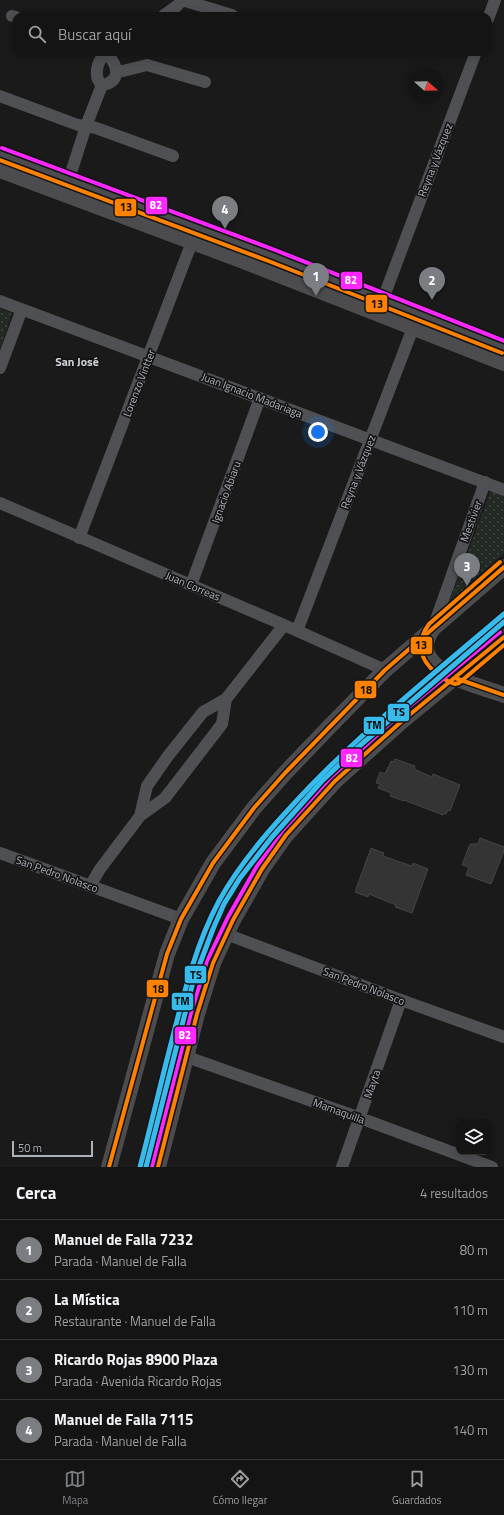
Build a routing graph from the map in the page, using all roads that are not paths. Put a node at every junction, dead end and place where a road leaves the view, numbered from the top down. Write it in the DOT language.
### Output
graph roads {
  1 [pos="182,0"];
  2 [pos="495,0"];
  3 [pos="168,12"];
  4 [pos="222,12"];
  5 [pos="491,12"];
  6 [pos="105,56"];
  7 [pos="109,56"];
  8 [pos="474,56"];
  9 [pos="117,71"];
  10 [pos="205,82"];
  11 [pos="102,85"];
  12 [pos="0,96"];
  13 [pos="86,126"];
  14 [pos="0,154"];
  15 [pos="173,156"];
  16 [pos="0,170"];
  17 [pos="69,179"];
  18 [pos="195,234"];
  19 [pos="0,301"];
  20 [pos="380,306"];
  21 [pos="22,309"];
  22 [pos="416,321"];
  23 [pos="504,347"];
  24 [pos="149,356"];
  25 [pos="504,363"];
  26 [pos="0,368"];
  27 [pos="260,398"];
  28 [pos="371,440"];
  29 [pos="486,482"];
  30 [pos="504,490"];
  31 [pos="0,503"];
  32 [pos="79,538"];
  33 [pos="504,567"];
  34 [pos="191,585"];
  35 [pos="284,625"];
  36 [pos="433,628"];
  37 [pos="298,631"];
  38 [pos="504,637"];
  39 [pos="385,670"];
  40 [pos="455,678"];
  41 [pos="504,695"];
  42 [pos="226,699"];
  43 [pos="140,816"];
  44 [pos="0,853"];
  45 [pos="90,886"];
  46 [pos="181,919"];
  47 [pos="226,934"];
  48 [pos="401,1000"];
  49 [pos="504,1036"];
  50 [pos="186,1057"];
  51 [pos="360,1118"];
  52 [pos="109,1167"];
  53 [pos="158,1167"];
  54 [pos="342,1167"];
  55 [pos="492,1167"];
  1 -- 3 [label="street"];
  1 -- 4 [label="street"];
  2 -- 5 [label="street"];
  6 -- 11 [label="street"];
  7 -- 9 [label="street"];
  8 -- 20 [label="street, Reyna y Vázquez"];
  9 -- 10 [label="street"];
  9 -- 11 [label="street"];
  11 -- 13 [label="street"];
  12 -- 13 [label="street"];
  13 -- 15 [label="street"];
  13 -- 17 [label="street"];
  14 -- 17 [label="main road"];
  16 -- 18 [label="main road"];
  17 -- 18 [label="main road"];
  18 -- 20 [label="main road"];
  18 -- 24 [label="street, Lorenzo Vintter"];
  19 -- 21 [label="street, Juan Ignacio Madariaga"];
  20 -- 22 [label="main road"];
  21 -- 24 [label="street, Juan Ignacio Madariaga"];
  21 -- 26 [label="street"];
  22 -- 23 [label="main road"];
  22 -- 25 [label="main road"];
  22 -- 28 [label="street, Reyna y Vázquez"];
  24 -- 27 [label="street, Juan Ignacio Madariaga"];
  24 -- 32 [label="street, Lorenzo Vintter"];
  27 -- 28 [label="street, Juan Ignacio Madariaga"];
  27 -- 34 [label="street, Ignacio Abiaru"];
  28 -- 29 [label="street, Juan Ignacio Madariaga"];
  28 -- 37 [label="street, Reyna y Vázquez"];
  29 -- 30 [label="street, Juan Ignacio Madariaga"];
  29 -- 36 [label="street, Mestivier"];
  31 -- 32 [label="street, Juan Correas"];
  32 -- 34 [label="street, Juan Correas"];
  33 -- 36 [label="main road"];
  34 -- 35 [label="street, Juan Correas"];
  35 -- 37 [label="street, Juan Correas"];
  35 -- 42 [label="street"];
  36 -- 39 [label="main road"];
  36 -- 40 [label="main road"];
  37 -- 39 [label="street, Juan Correas"];
  38 -- 40 [label="main road"];
  39 -- 46 [label="main road"];
  40 -- 41 [label="main road"];
  40 -- 47 [label="main road"];
  42 -- 43 [label="street"];
  42 -- 43 [label="street"];
  43 -- 45 [label="street"];
  44 -- 45 [label="street, San Pedro Nolasco"];
  45 -- 46 [label="street, San Pedro Nolasco"];
  46 -- 52 [label="main road"];
  47 -- 48 [label="street, San Pedro Nolasco"];
  47 -- 50 [label="main road"];
  48 -- 49 [label="street, San Pedro Nolasco"];
  48 -- 51 [label="street, Mayta"];
  50 -- 51 [label="street, Mamaquilla"];
  50 -- 53 [label="main road"];
  51 -- 54 [label="street, Mayta"];
  51 -- 55 [label="street, Mamaquilla"];
}
